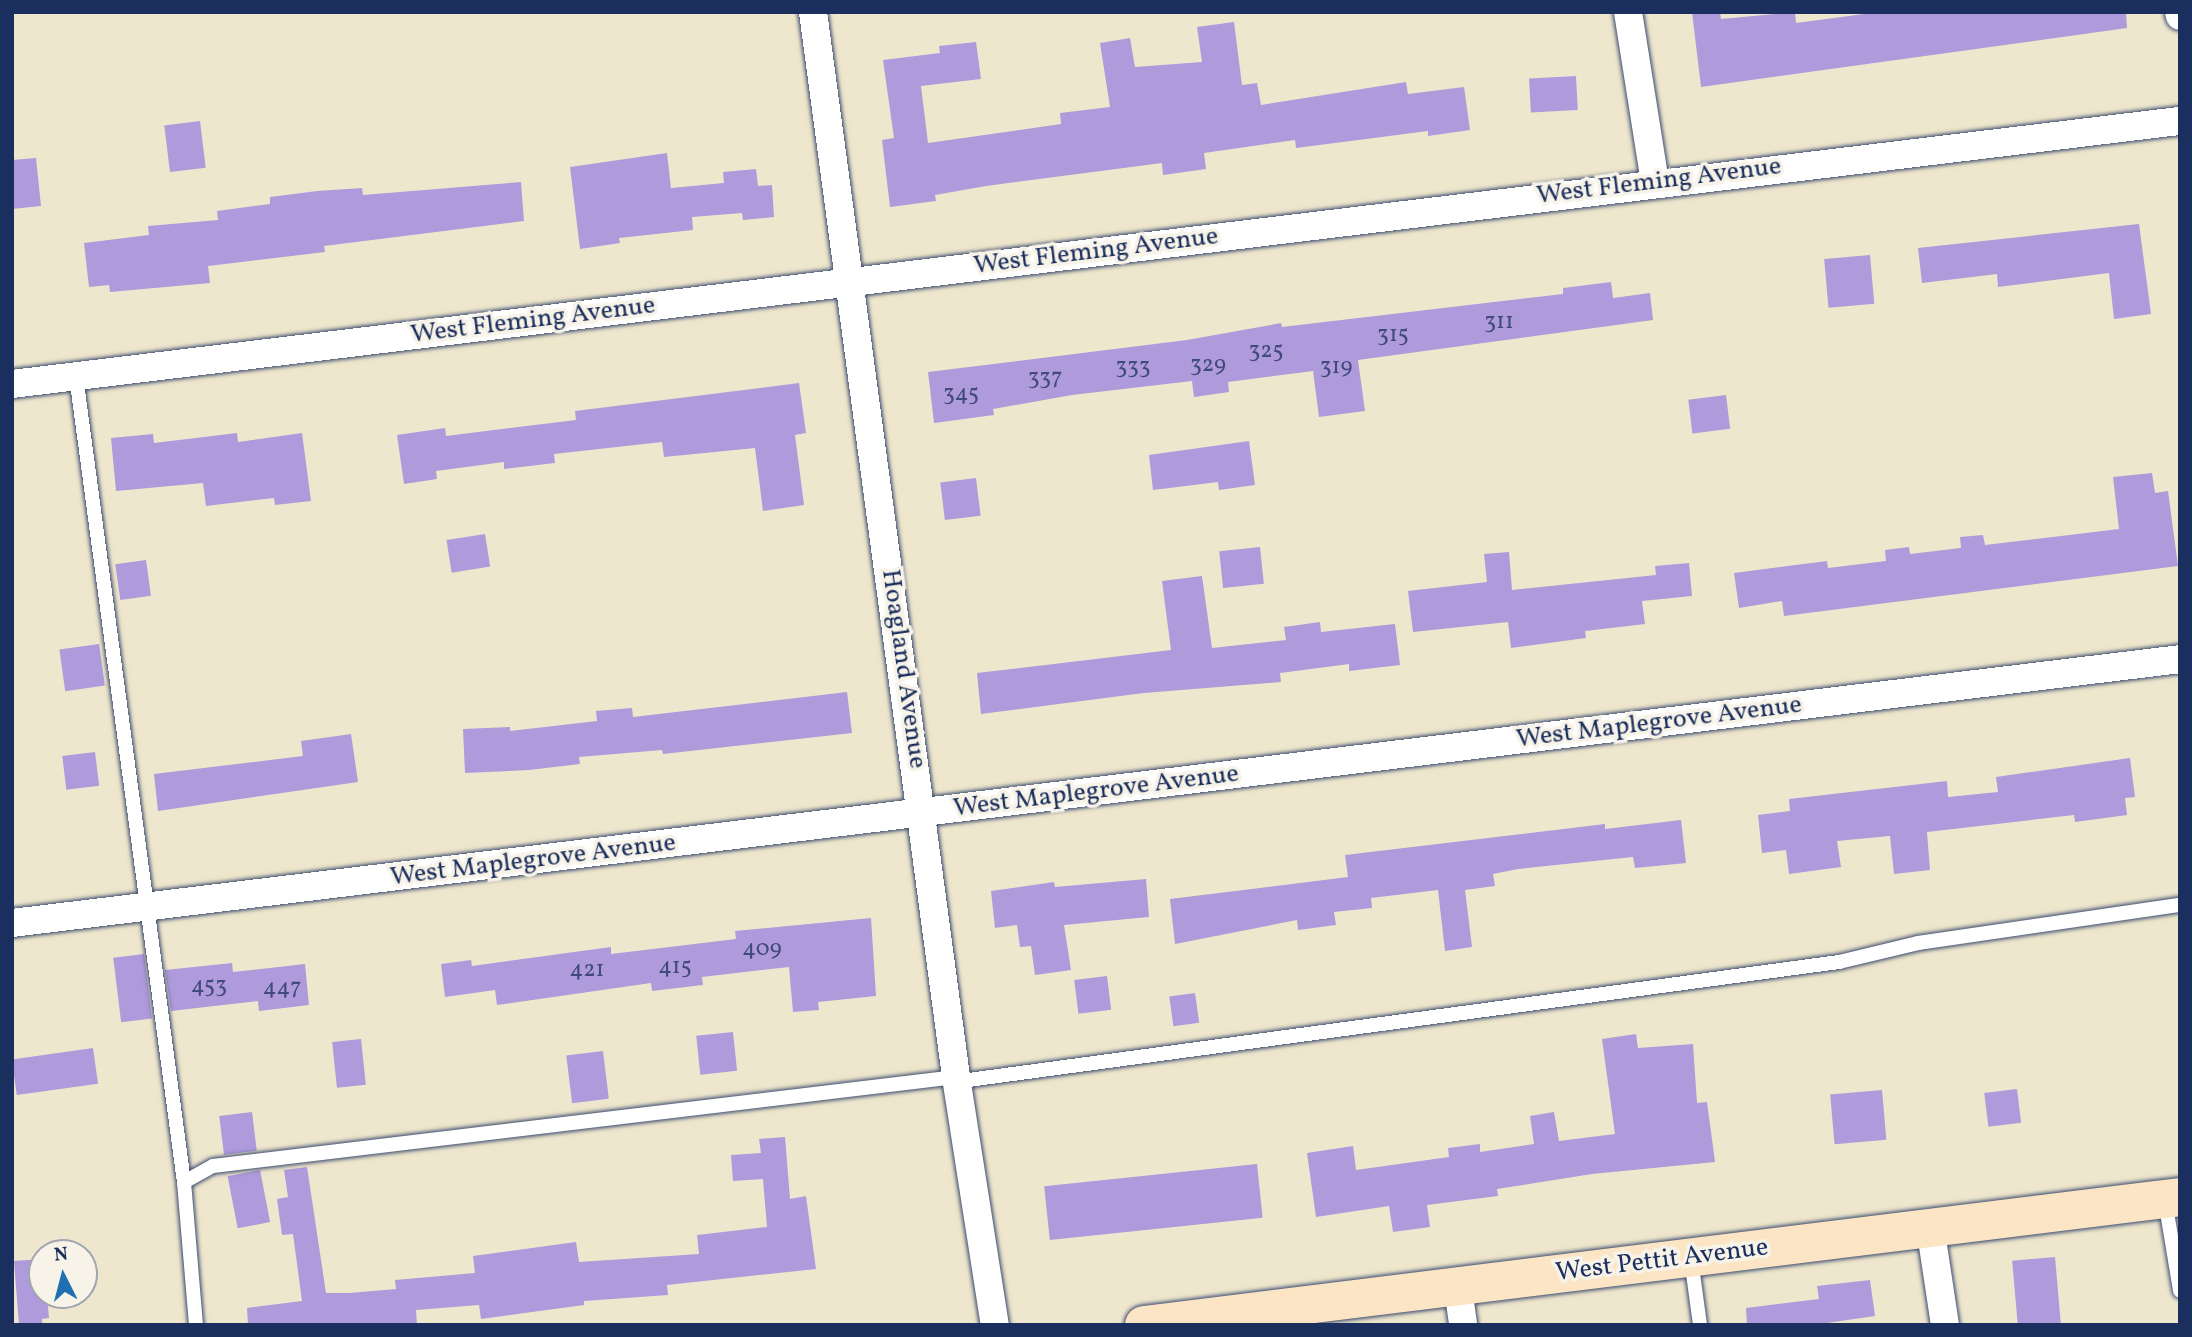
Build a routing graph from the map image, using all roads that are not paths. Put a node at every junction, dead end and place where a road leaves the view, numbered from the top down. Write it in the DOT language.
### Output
graph roads {
  1 [pos="813,12"];
  2 [pos="1628,12"];
  3 [pos="2180,121"];
  4 [pos="1655,183"];
  5 [pos="851,282"];
  6 [pos="76,376"];
  7 [pos="12,384"];
  8 [pos="2180,659"];
  9 [pos="923,813"];
  10 [pos="2180,905"];
  11 [pos="146,908"];
  12 [pos="12,923"];
  13 [pos="956,1077"];
  14 [pos="184,1182"];
  15 [pos="2172,1198"];
  16 [pos="1930,1226"];
  17 [pos="1691,1257"];
  18 [pos="1458,1288"];
  19 [pos="2180,1292"];
  20 [pos="1219,1320"];
  21 [pos="196,1325"];
  22 [pos="995,1325"];
  23 [pos="1144,1325"];
  24 [pos="1463,1325"];
  25 [pos="1700,1325"];
  26 [pos="1945,1325"];
  1 -- 5 [label="street, Hoagland Avenue"];
  2 -- 4 [label="street"];
  3 -- 4 [label="street, West Fleming Avenue"];
  4 -- 5 [label="street, West Fleming Avenue"];
  5 -- 6 [label="street, West Fleming Avenue"];
  5 -- 9 [label="street, Hoagland Avenue"];
  6 -- 7 [label="street, West Fleming Avenue"];
  6 -- 11 [label="lane"];
  8 -- 9 [label="street, West Maplegrove Avenue"];
  9 -- 11 [label="street, West Maplegrove Avenue"];
  9 -- 13 [label="street, Hoagland Avenue"];
  10 -- 13 [label="lane"];
  11 -- 12 [label="street, West Maplegrove Avenue"];
  11 -- 14 [label="lane"];
  13 -- 14 [label="lane"];
  13 -- 22 [label="street, Hoagland Avenue"];
  14 -- 21 [label="lane"];
  15 -- 16 [label="street, West Pettit Avenue"];
  15 -- 19 [label="lane"];
  16 -- 17 [label="street, West Pettit Avenue"];
  16 -- 26 [label="street"];
  17 -- 18 [label="street, West Pettit Avenue"];
  17 -- 25 [label="lane"];
  18 -- 20 [label="street, West Pettit Avenue"];
  18 -- 24 [label="street"];
  20 -- 23 [label="street, West Pettit Avenue"];
}
